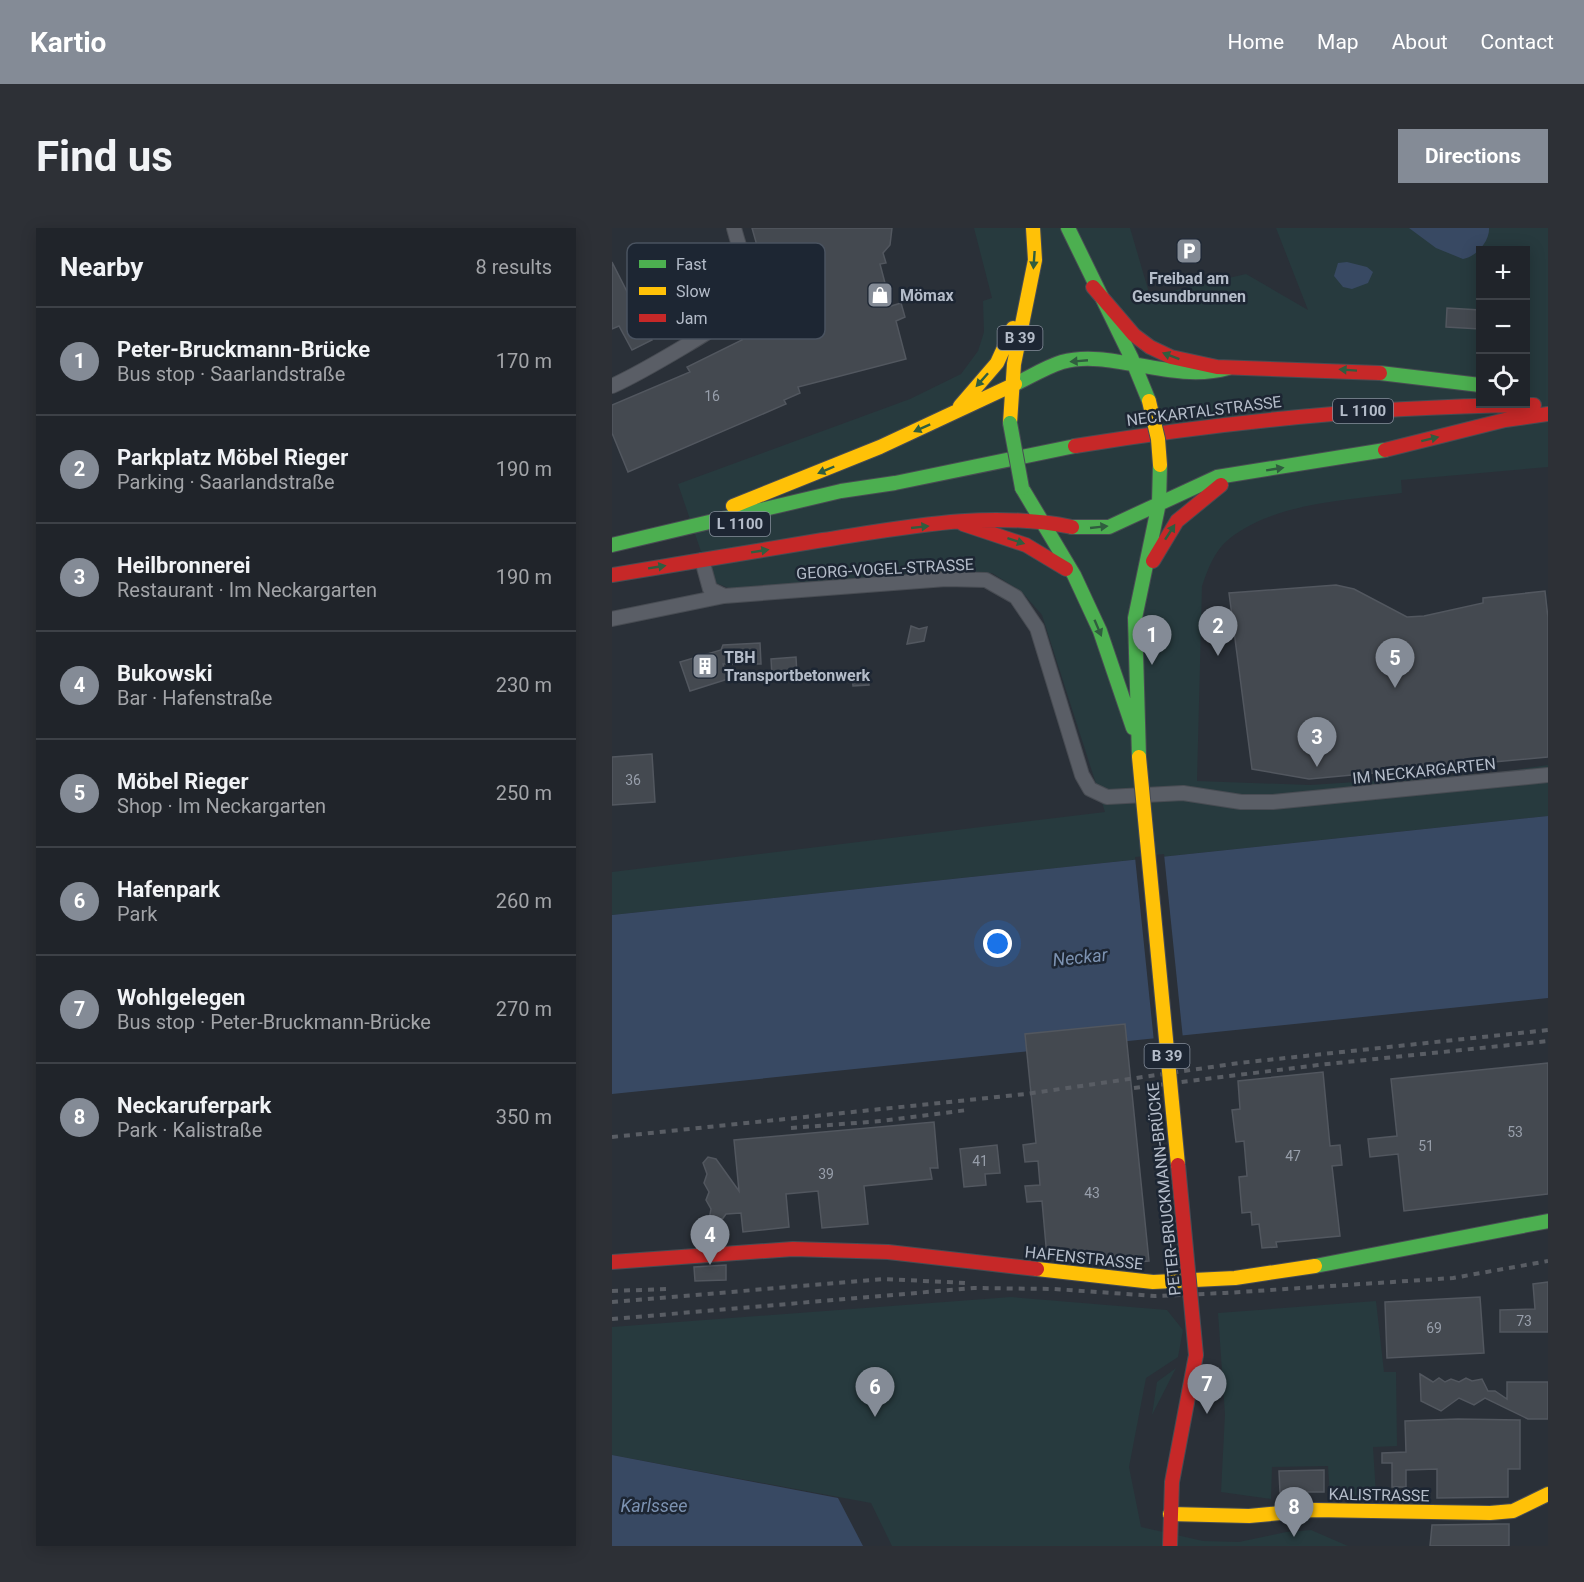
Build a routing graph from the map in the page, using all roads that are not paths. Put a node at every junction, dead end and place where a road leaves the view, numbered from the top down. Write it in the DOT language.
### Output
graph roads {
  1 [pos="734,228"];
  2 [pos="1033,228"];
  3 [pos="1068,228"];
  4 [pos="738,243"];
  5 [pos="1093,287"];
  6 [pos="1029,292"];
  7 [pos="695,339"];
  8 [pos="1137,366"];
  9 [pos="1228,368"];
  10 [pos="1013,384"];
  11 [pos="1476,385"];
  12 [pos="612,386"];
  13 [pos="1530,394"];
  14 [pos="1545,400"];
  15 [pos="952,414"];
  16 [pos="1548,414"];
  17 [pos="1234,475"];
  18 [pos="869,489"];
  19 [pos="1159,503"];
  20 [pos="1042,521"];
  21 [pos="960,523"];
  22 [pos="676,528"];
  23 [pos="612,545"];
  24 [pos="612,560"];
  25 [pos="702,560"];
  26 [pos="612,575"];
  27 [pos="1074,575"];
  28 [pos="1142,583"];
  29 [pos="724,596"];
  30 [pos="612,619"];
  31 [pos="1137,740"];
  32 [pos="1548,776"];
  33 [pos="1090,789"];
  34 [pos="1548,1221"];
  35 [pos="612,1262"];
  36 [pos="1548,1494"];
  37 [pos="1170,1514"];
  38 [pos="1170,1540"];
  1 -- 4 [label="street"];
  2 -- 6 [label="main road, B 39, one-way"];
  3 -- 5 [label="main road, B 39"];
  5 -- 8 [label="main road, B 39"];
  9 -- 5 [label="main road, one-way"];
  6 -- 10 [label="main road, B 39"];
  6 -- 15 [label="main road, one-way"];
  7 -- 12 [label="street"];
  8 -- 9 [label="main road"];
  8 -- 10 [label="main road, one-way"];
  8 -- 19 [label="main road, B 39, bridge"];
  11 -- 9 [label="main road, one-way"];
  10 -- 15 [label="main road"];
  10 -- 20 [label="main road, B 39, bridge"];
  13 -- 14 [label="main road"];
  14 -- 18 [label="main road, NECKARTALSTRASSE / L 1100"];
  15 -- 22 [label="main road, one-way"];
  17 -- 16 [label="main road, one-way"];
  17 -- 19 [label="main road"];
  28 -- 17 [label="main road, one-way"];
  18 -- 22 [label="main road, NECKARTALSTRASSE / L 1100"];
  18 -- 24 [label="main road, NECKARTALSTRASSE / L 1100"];
  20 -- 19 [label="main road, one-way"];
  19 -- 28 [label="main road, B 39"];
  20 -- 21 [label="main road"];
  20 -- 27 [label="main road, B 39"];
  25 -- 21 [label="main road, one-way"];
  21 -- 27 [label="main road, one-way"];
  22 -- 23 [label="main road, NECKARTALSTRASSE / L 1100"];
  26 -- 25 [label="main road, one-way"];
  25 -- 29 [label="street"];
  27 -- 31 [label="main road, B 39, one-way"];
  28 -- 31 [label="main road, B 39"];
  29 -- 30 [label="street, GEORG-VOGEL-STRASSE"];
  29 -- 33 [label="street, GEORG-VOGEL-STRASSE"];
  31 -- 37 [label="main road, PETER-BRUCKMANN-BRÜCKE / B 39, bridge"];
  32 -- 33 [label="street, IM NECKARGARTEN"];
  34 -- 35 [label="main road, HAFENSTRASSE"];
  36 -- 37 [label="main road, KALISTRASSE"];
  37 -- 38 [label="main road, B 39"];
}
